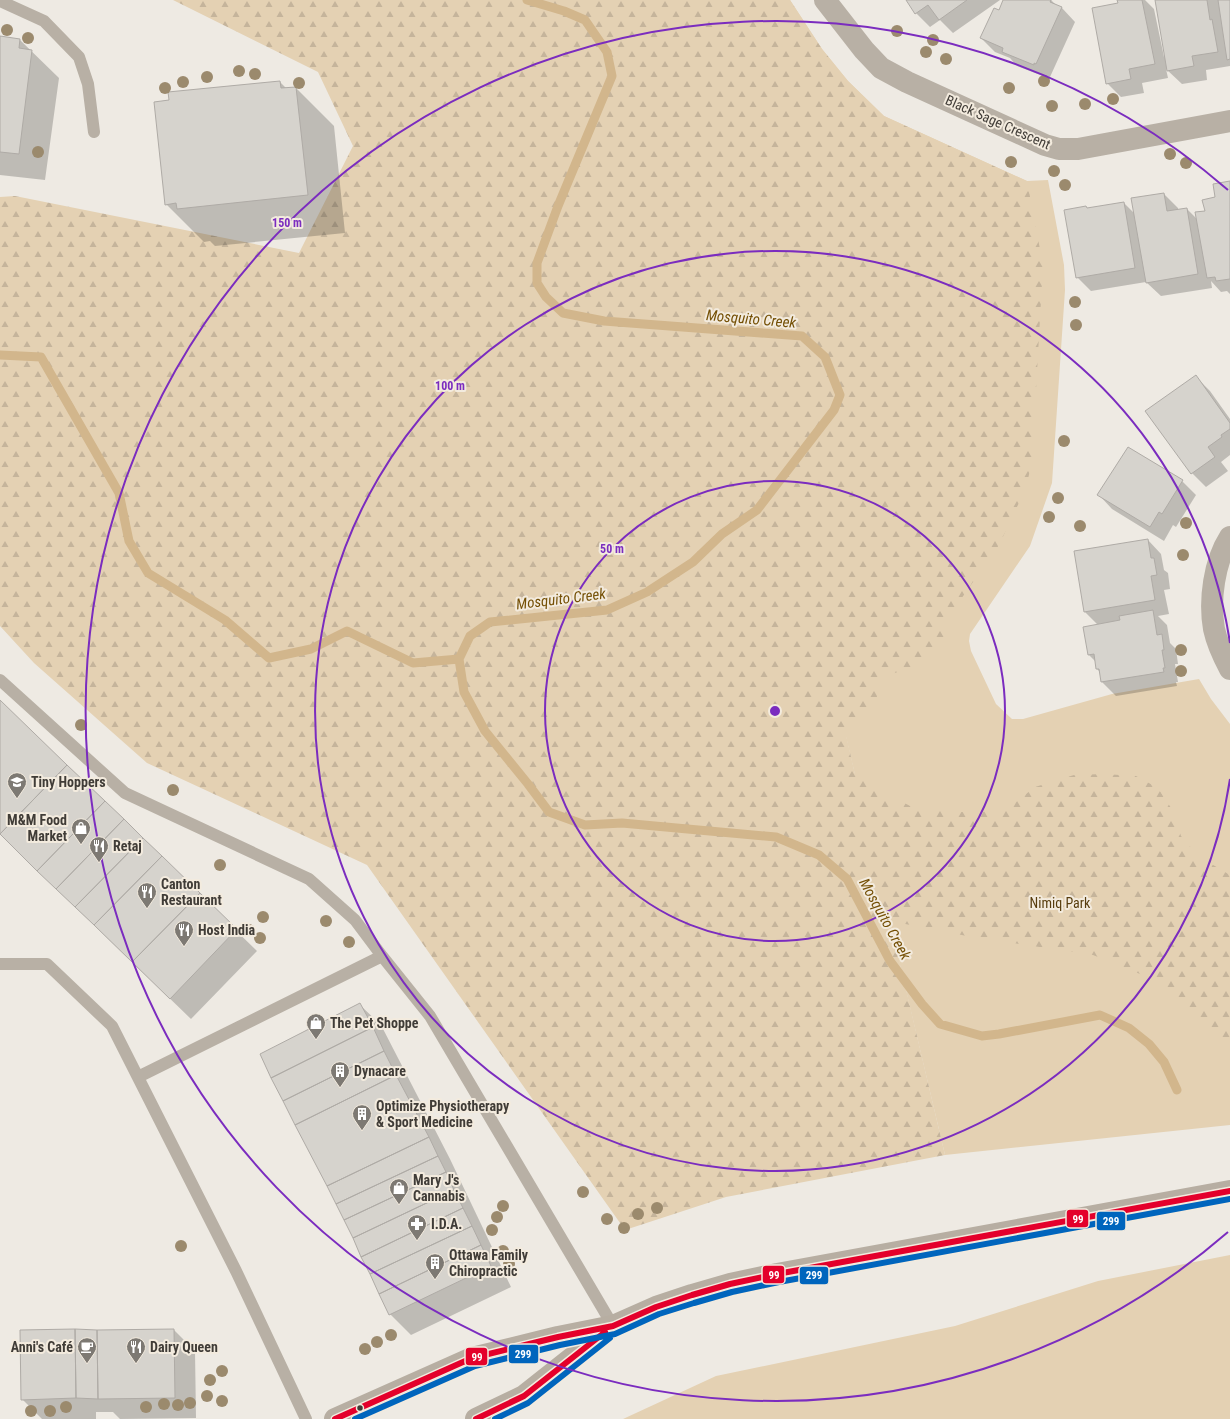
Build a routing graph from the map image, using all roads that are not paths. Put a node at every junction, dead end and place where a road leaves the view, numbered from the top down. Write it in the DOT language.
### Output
graph roads {
  1 [pos="825,0"];
  2 [pos="0,1"];
  3 [pos="1230,122"];
  4 [pos="94,132"];
  5 [pos="1230,537"];
  6 [pos="1230,669"];
  7 [pos="0,680"];
  8 [pos="382,956"];
  9 [pos="0,964"];
  10 [pos="138,1076"];
  11 [pos="1230,1191"];
  12 [pos="613,1326"];
  13 [pos="306,1419"];
  14 [pos="335,1419"];
  15 [pos="476,1419"];
  1 -- 3 [label="street, Black Sage Crescent"];
  2 -- 4 [label="lane"];
  5 -- 6 [label="street"];
  7 -- 8 [label="lane"];
  8 -- 10 [label="lane"];
  8 -- 12 [label="lane"];
  9 -- 10 [label="lane"];
  10 -- 13 [label="lane"];
  11 -- 12 [label="street"];
  12 -- 14 [label="street"];
  12 -- 15 [label="street"];
}
